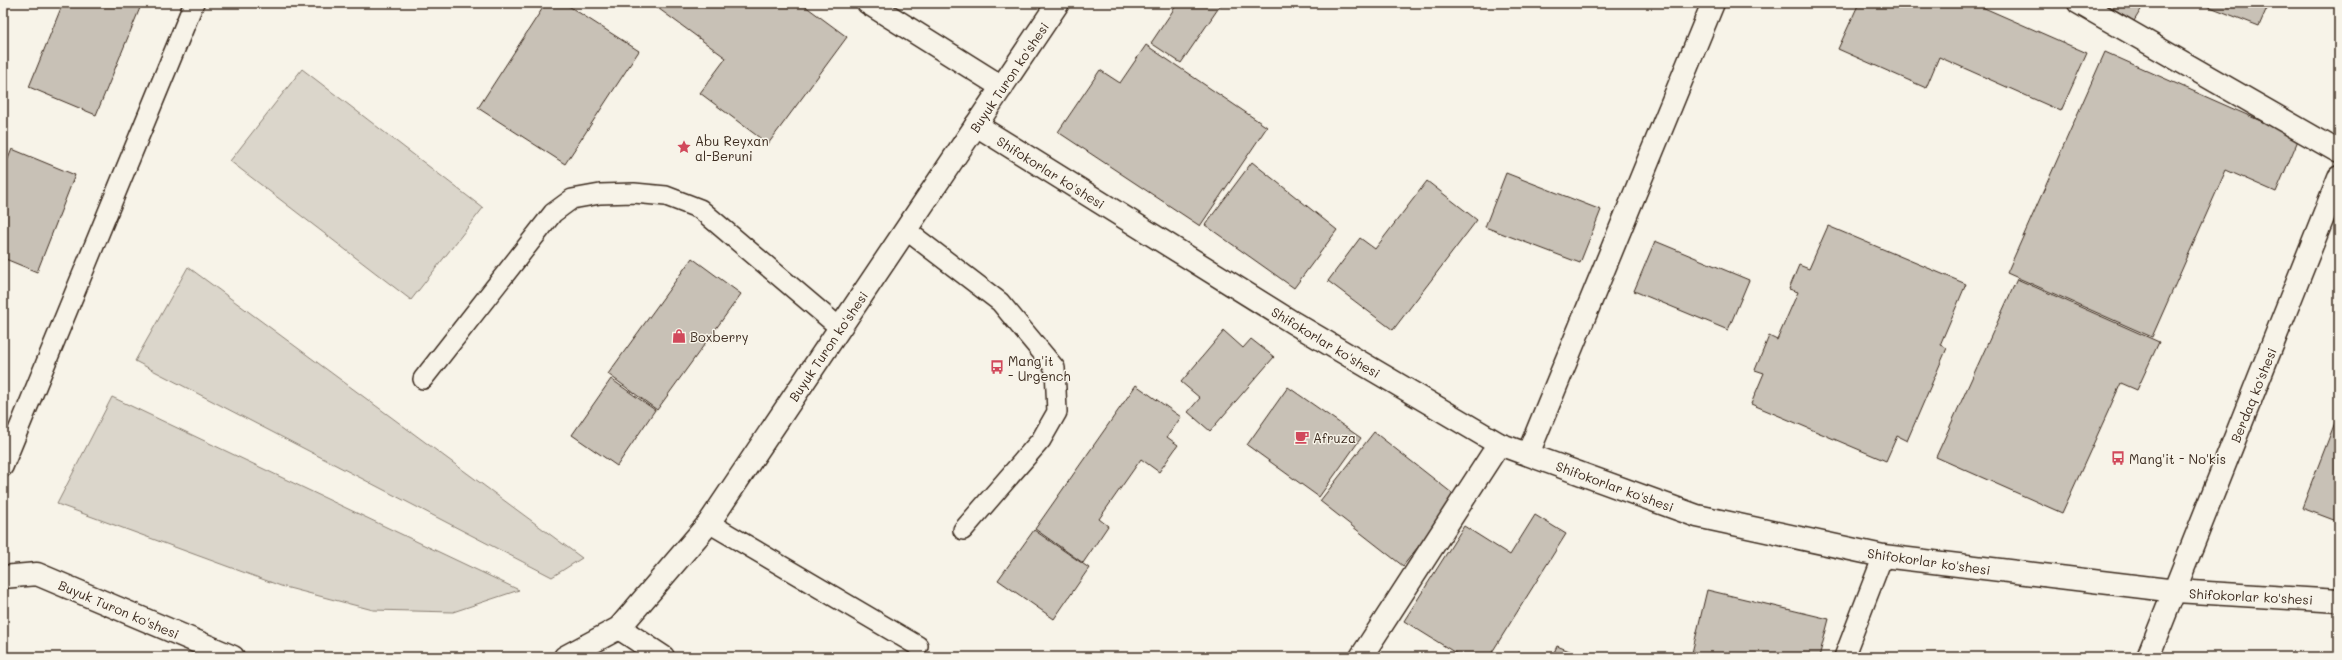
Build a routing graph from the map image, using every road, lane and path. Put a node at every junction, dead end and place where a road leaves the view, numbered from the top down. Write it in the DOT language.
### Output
graph roads {
  1 [pos="194,3"];
  2 [pos="868,3"];
  3 [pos="1058,3"];
  4 [pos="1713,3"];
  5 [pos="2079,3"];
  6 [pos="1002,87"];
  7 [pos="976,125"];
  8 [pos="2339,152"];
  9 [pos="2339,178"];
  10 [pos="906,230"];
  11 [pos="840,328"];
  12 [pos="423,379"];
  13 [pos="1499,444"];
  14 [pos="1528,454"];
  15 [pos="3,467"];
  16 [pos="709,523"];
  17 [pos="963,530"];
  18 [pos="1883,556"];
  19 [pos="3,577"];
  20 [pos="2176,591"];
  21 [pos="2339,601"];
  22 [pos="619,628"];
  23 [pos="918,646"];
  24 [pos="233,657"];
  25 [pos="565,657"];
  26 [pos="663,657"];
  27 [pos="1361,657"];
  28 [pos="1844,657"];
  29 [pos="2148,657"];
  1 -- 15 [label="lane"];
  2 -- 6 [label="street"];
  3 -- 6 [label="street, Buyuk Turon ko'shesi"];
  4 -- 14 [label="street"];
  5 -- 8 [label="street"];
  6 -- 7 [label="street, Buyuk Turon ko'shesi"];
  7 -- 10 [label="street, Buyuk Turon ko'shesi"];
  7 -- 13 [label="street, Shifokorlar ko'shesi"];
  9 -- 20 [label="street, Berdaq ko'shesi"];
  10 -- 11 [label="street, Buyuk Turon ko'shesi"];
  10 -- 17 [label="lane"];
  11 -- 12 [label="lane"];
  11 -- 16 [label="street, Buyuk Turon ko'shesi"];
  13 -- 14 [label="street, Shifokorlar ko'shesi"];
  13 -- 27 [label="street"];
  14 -- 18 [label="street, Shifokorlar ko'shesi"];
  16 -- 22 [label="street, Buyuk Turon ko'shesi"];
  16 -- 23 [label="lane"];
  18 -- 20 [label="street, Shifokorlar ko'shesi"];
  18 -- 28 [label="lane"];
  19 -- 24 [label="street, Buyuk Turon ko'shesi"];
  20 -- 21 [label="street, Shifokorlar ko'shesi"];
  20 -- 29 [label="street, Berdaq ko'shesi"];
  22 -- 25 [label="street, Buyuk Turon ko'shesi"];
  22 -- 26 [label="street"];
}
